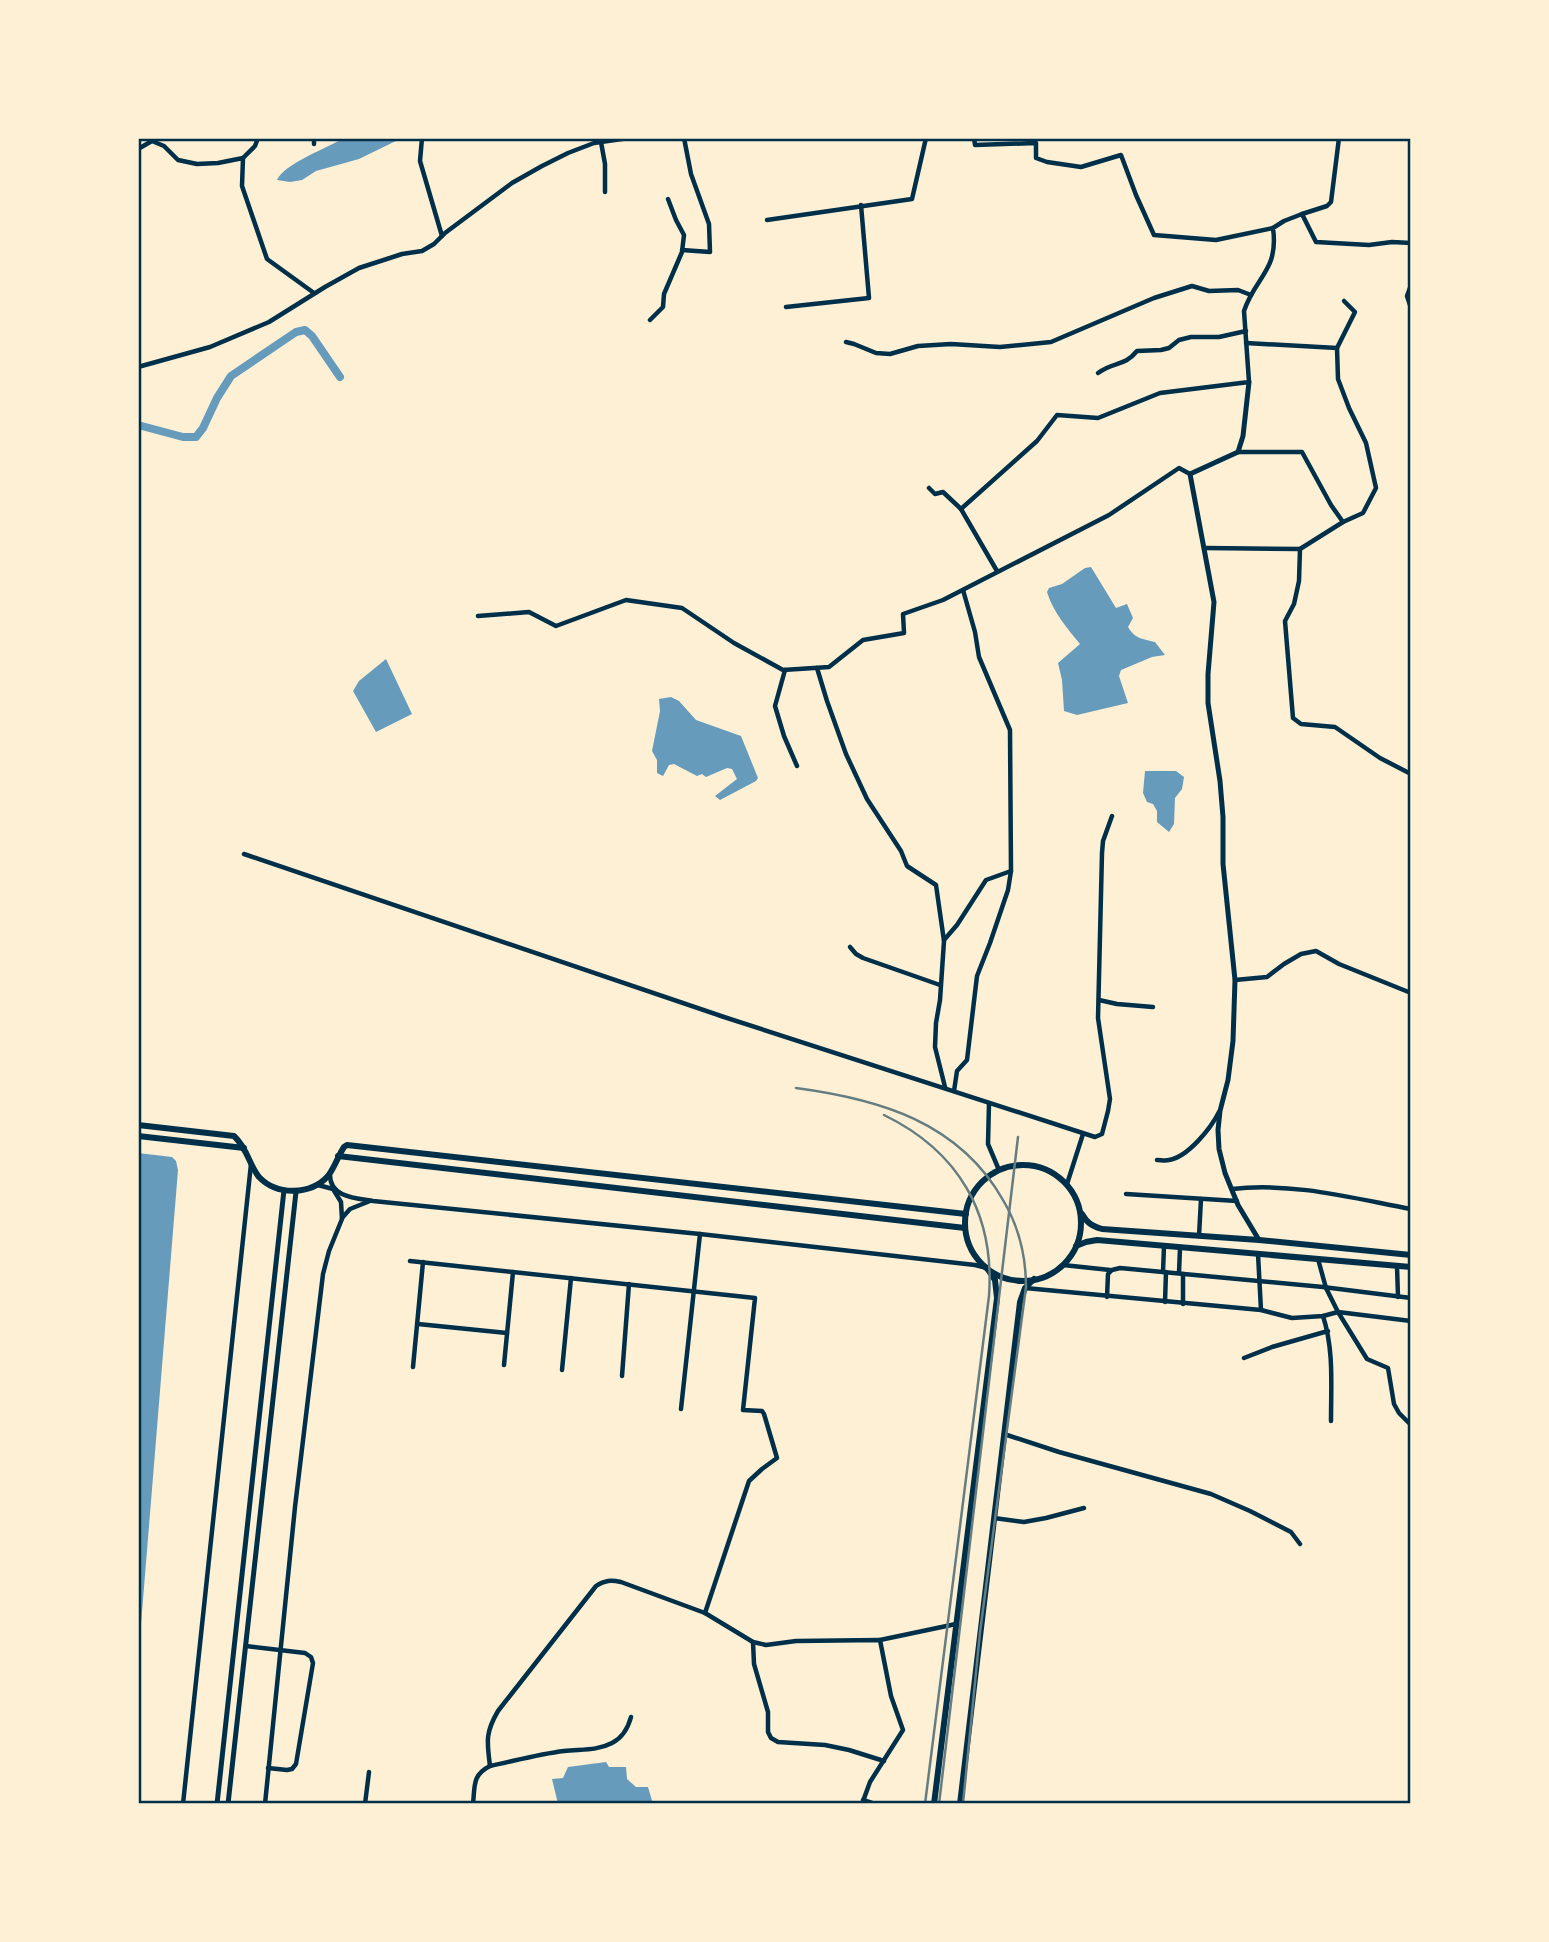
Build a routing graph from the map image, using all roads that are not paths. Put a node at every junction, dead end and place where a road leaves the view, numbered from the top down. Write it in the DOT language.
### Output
graph roads {
  1 [pos="258,138"];
  2 [pos="422,138"];
  3 [pos="629,138"];
  4 [pos="684,138"];
  5 [pos="926,138"];
  6 [pos="974,138"];
  7 [pos="1339,138"];
  8 [pos="601,142"];
  9 [pos="138,149"];
  10 [pos="243,158"];
  11 [pos="605,192"];
  12 [pos="668,199"];
  13 [pos="861,205"];
  14 [pos="1302,214"];
  15 [pos="766,220"];
  16 [pos="1273,228"];
  17 [pos="442,236"];
  18 [pos="1411,243"];
  19 [pos="682,250"];
  20 [pos="1411,285"];
  21 [pos="314,293"];
  22 [pos="1251,295"];
  23 [pos="1345,301"];
  24 [pos="786,307"];
  25 [pos="1411,308"];
  26 [pos="650,320"];
  27 [pos="1246,331"];
  28 [pos="846,342"];
  29 [pos="1246,343"];
  30 [pos="1337,348"];
  31 [pos="138,367"];
  32 [pos="1098,373"];
  33 [pos="1249,382"];
  34 [pos="1238,452"];
  35 [pos="1190,474"];
  36 [pos="929,488"];
  37 [pos="961,509"];
  38 [pos="1343,522"];
  39 [pos="1205,548"];
  40 [pos="1300,549"];
  41 [pos="997,571"];
  42 [pos="962,590"];
  43 [pos="478,616"];
  44 [pos="817,668"];
  45 [pos="785,670"];
  46 [pos="797,765"];
  47 [pos="1411,774"];
  48 [pos="1112,816"];
  49 [pos="244,854"];
  50 [pos="1011,871"];
  51 [pos="944,941"];
  52 [pos="850,947"];
  53 [pos="1234,980"];
  54 [pos="940,985"];
  55 [pos="1411,993"];
  56 [pos="1099,1000"];
  57 [pos="1153,1007"];
  58 [pos="945,1088"];
  59 [pos="954,1091"];
  60 [pos="989,1103"];
  61 [pos="1220,1111"];
  62 [pos="138,1125"];
  63 [pos="1083,1134"];
  64 [pos="138,1136"];
  65 [pos="244,1148"];
  66 [pos="338,1156"];
  67 [pos="1157,1160"];
  68 [pos="251,1161"];
  69 [pos="999,1170"];
  70 [pos="330,1173"];
  71 [pos="1067,1184"];
  72 [pos="314,1186"];
  73 [pos="333,1189"];
  74 [pos="1232,1189"];
  75 [pos="284,1191"];
  76 [pos="296,1192"];
  77 [pos="1126,1194"];
  78 [pos="1201,1199"];
  79 [pos="373,1201"];
  80 [pos="1237,1201"];
  81 [pos="283,1203"];
  82 [pos="295,1204"];
  83 [pos="1411,1209"];
  84 [pos="1081,1213"];
  85 [pos="965,1214"];
  86 [pos="342,1219"];
  87 [pos="965,1228"];
  88 [pos="700,1234"];
  89 [pos="1199,1237"];
  90 [pos="1259,1240"];
  91 [pos="1318,1246"];
  92 [pos="1076,1247"];
  93 [pos="1164,1247"];
  94 [pos="1180,1248"];
  95 [pos="1258,1254"];
  96 [pos="1411,1255"];
  97 [pos="1318,1259"];
  98 [pos="411,1261"];
  99 [pos="423,1262"];
  100 [pos="1063,1265"];
  101 [pos="1397,1266"];
  102 [pos="1411,1267"];
  103 [pos="987,1268"];
  104 [pos="1112,1270"];
  105 [pos="513,1272"];
  106 [pos="1164,1272"];
  107 [pos="1181,1273"];
  108 [pos="571,1278"];
  109 [pos="1034,1279"];
  110 [pos="1260,1281"];
  111 [pos="629,1284"];
  112 [pos="1326,1287"];
  113 [pos="1025,1288"];
  114 [pos="694,1291"];
  115 [pos="1107,1297"];
  116 [pos="1398,1297"];
  117 [pos="1411,1298"];
  118 [pos="1165,1302"];
  119 [pos="1182,1304"];
  120 [pos="1261,1310"];
  121 [pos="1338,1312"];
  122 [pos="1323,1316"];
  123 [pos="1411,1321"];
  124 [pos="418,1324"];
  125 [pos="1328,1331"];
  126 [pos="507,1333"];
  127 [pos="1244,1358"];
  128 [pos="504,1365"];
  129 [pos="413,1367"];
  130 [pos="562,1370"];
  131 [pos="622,1376"];
  132 [pos="681,1409"];
  133 [pos="1331,1421"];
  134 [pos="1411,1424"];
  135 [pos="1003,1434"];
  136 [pos="1084,1508"];
  137 [pos="994,1518"];
  138 [pos="1300,1544"];
  139 [pos="705,1613"];
  140 [pos="956,1624"];
  141 [pos="880,1640"];
  142 [pos="753,1642"];
  143 [pos="246,1646"];
  144 [pos="280,1649"];
  145 [pos="631,1717"];
  146 [pos="884,1761"];
  147 [pos="490,1766"];
  148 [pos="268,1768"];
  149 [pos="369,1772"];
  150 [pos="218,1794"];
  151 [pos="229,1795"];
  152 [pos="863,1802"];
  153 [pos="183,1804"];
  154 [pos="217,1804"];
  155 [pos="228,1804"];
  156 [pos="265,1804"];
  157 [pos="366,1804"];
  158 [pos="473,1804"];
  159 [pos="875,1804"];
  160 [pos="934,1804"];
  161 [pos="960,1804"];
  1 -- 10 [label="street"];
  2 -- 17 [label="street"];
  3 -- 8 [label="street"];
  4 -- 19 [label="street"];
  5 -- 13 [label="street"];
  6 -- 16 [label="street"];
  7 -- 14 [label="street"];
  8 -- 11 [label="street"];
  8 -- 17 [label="street"];
  9 -- 10 [label="street"];
  10 -- 21 [label="street"];
  12 -- 19 [label="street"];
  13 -- 15 [label="street"];
  13 -- 24 [label="street"];
  14 -- 16 [label="street"];
  14 -- 18 [label="street"];
  16 -- 22 [label="street"];
  17 -- 21 [label="street"];
  19 -- 26 [label="street"];
  20 -- 25 [label="street"];
  21 -- 31 [label="street"];
  22 -- 27 [label="street"];
  22 -- 28 [label="street"];
  23 -- 30 [label="street"];
  27 -- 29 [label="street"];
  27 -- 32 [label="street"];
  29 -- 30 [label="street"];
  29 -- 33 [label="street"];
  30 -- 38 [label="street"];
  33 -- 34 [label="street"];
  33 -- 37 [label="street"];
  34 -- 35 [label="street"];
  34 -- 38 [label="street"];
  35 -- 39 [label="street"];
  35 -- 41 [label="street"];
  36 -- 37 [label="street"];
  37 -- 41 [label="street"];
  38 -- 40 [label="street"];
  39 -- 40 [label="street"];
  39 -- 53 [label="street"];
  40 -- 47 [label="street"];
  41 -- 42 [label="street"];
  42 -- 44 [label="street"];
  42 -- 50 [label="street"];
  43 -- 45 [label="street"];
  44 -- 45 [label="street"];
  44 -- 51 [label="street"];
  45 -- 46 [label="street"];
  48 -- 56 [label="street"];
  49 -- 58 [label="street"];
  50 -- 51 [label="street"];
  50 -- 59 [label="street"];
  51 -- 54 [label="street"];
  52 -- 54 [label="street"];
  53 -- 55 [label="street"];
  53 -- 61 [label="street"];
  54 -- 58 [label="street"];
  56 -- 57 [label="street"];
  56 -- 63 [label="street"];
  58 -- 59 [label="street"];
  59 -- 60 [label="street"];
  60 -- 63 [label="street"];
  60 -- 69 [label="street"];
  61 -- 67 [label="street"];
  61 -- 74 [label="street"];
  62 -- 65 [label="main road"];
  63 -- 71 [label="street"];
  64 -- 65 [label="main road"];
  65 -- 68 [label="main road"];
  66 -- 70 [label="main road"];
  66 -- 85 [label="main road"];
  66 -- 87 [label="main road"];
  68 -- 75 [label="main road"];
  68 -- 153 [label="street"];
  69 -- 71 [label="main road"];
  69 -- 85 [label="main road"];
  70 -- 72 [label="main road"];
  70 -- 73 [label="street"];
  71 -- 84 [label="main road"];
  72 -- 73 [label="street"];
  72 -- 76 [label="main road"];
  73 -- 79 [label="street"];
  73 -- 86 [label="street"];
  74 -- 80 [label="street"];
  74 -- 83 [label="street"];
  75 -- 76 [label="main road"];
  75 -- 81 [label="street"];
  76 -- 82 [label="street"];
  77 -- 78 [label="street"];
  78 -- 80 [label="street"];
  78 -- 89 [label="street"];
  79 -- 86 [label="street"];
  79 -- 88 [label="street"];
  80 -- 90 [label="street"];
  81 -- 82 [label="street"];
  81 -- 150 [label="street"];
  82 -- 143 [label="street"];
  84 -- 89 [label="main road"];
  84 -- 92 [label="main road"];
  85 -- 87 [label="main road"];
  86 -- 144 [label="street"];
  87 -- 103 [label="main road"];
  88 -- 103 [label="street"];
  88 -- 114 [label="street"];
  89 -- 90 [label="main road"];
  90 -- 91 [label="main road"];
  91 -- 96 [label="main road"];
  91 -- 97 [label="main road"];
  92 -- 93 [label="main road"];
  92 -- 100 [label="main road"];
  93 -- 94 [label="main road"];
  93 -- 106 [label="street"];
  94 -- 95 [label="main road"];
  94 -- 107 [label="street"];
  95 -- 97 [label="main road"];
  95 -- 110 [label="street"];
  97 -- 101 [label="main road"];
  97 -- 112 [label="street"];
  98 -- 99 [label="street"];
  99 -- 105 [label="street"];
  99 -- 124 [label="street"];
  100 -- 104 [label="street"];
  100 -- 109 [label="main road"];
  101 -- 102 [label="main road"];
  101 -- 116 [label="street"];
  103 -- 109 [label="main road"];
  103 -- 140 [label="main road"];
  104 -- 106 [label="street"];
  104 -- 115 [label="street"];
  105 -- 108 [label="street"];
  105 -- 126 [label="street"];
  106 -- 107 [label="street"];
  106 -- 118 [label="street"];
  107 -- 110 [label="street"];
  107 -- 119 [label="street"];
  108 -- 111 [label="street"];
  108 -- 130 [label="street"];
  109 -- 113 [label="main road"];
  110 -- 112 [label="street"];
  110 -- 120 [label="street"];
  111 -- 114 [label="street"];
  111 -- 131 [label="street"];
  112 -- 116 [label="street"];
  112 -- 121 [label="street"];
  113 -- 115 [label="street"];
  113 -- 135 [label="main road"];
  114 -- 132 [label="street"];
  114 -- 139 [label="street"];
  115 -- 118 [label="street"];
  116 -- 117 [label="street"];
  118 -- 119 [label="street"];
  119 -- 120 [label="street"];
  120 -- 122 [label="street"];
  121 -- 122 [label="street"];
  121 -- 123 [label="street"];
  121 -- 134 [label="street"];
  122 -- 125 [label="street"];
  124 -- 126 [label="street"];
  124 -- 129 [label="street"];
  125 -- 127 [label="street"];
  125 -- 133 [label="street"];
  126 -- 128 [label="street"];
  135 -- 137 [label="main road"];
  135 -- 138 [label="street"];
  136 -- 137 [label="street"];
  137 -- 161 [label="main road"];
  139 -- 142 [label="street"];
  139 -- 147 [label="street"];
  140 -- 141 [label="street"];
  140 -- 160 [label="main road"];
  141 -- 142 [label="street"];
  141 -- 146 [label="street"];
  142 -- 146 [label="street"];
  143 -- 144 [label="street"];
  143 -- 151 [label="street"];
  144 -- 148 [label="street"];
  144 -- 148 [label="street"];
  145 -- 147 [label="street"];
  146 -- 152 [label="street"];
  147 -- 158 [label="street"];
  148 -- 156 [label="street"];
  149 -- 157 [label="street"];
  150 -- 151 [label="street"];
  150 -- 154 [label="street"];
  151 -- 155 [label="street"];
  152 -- 159 [label="street"];
}
